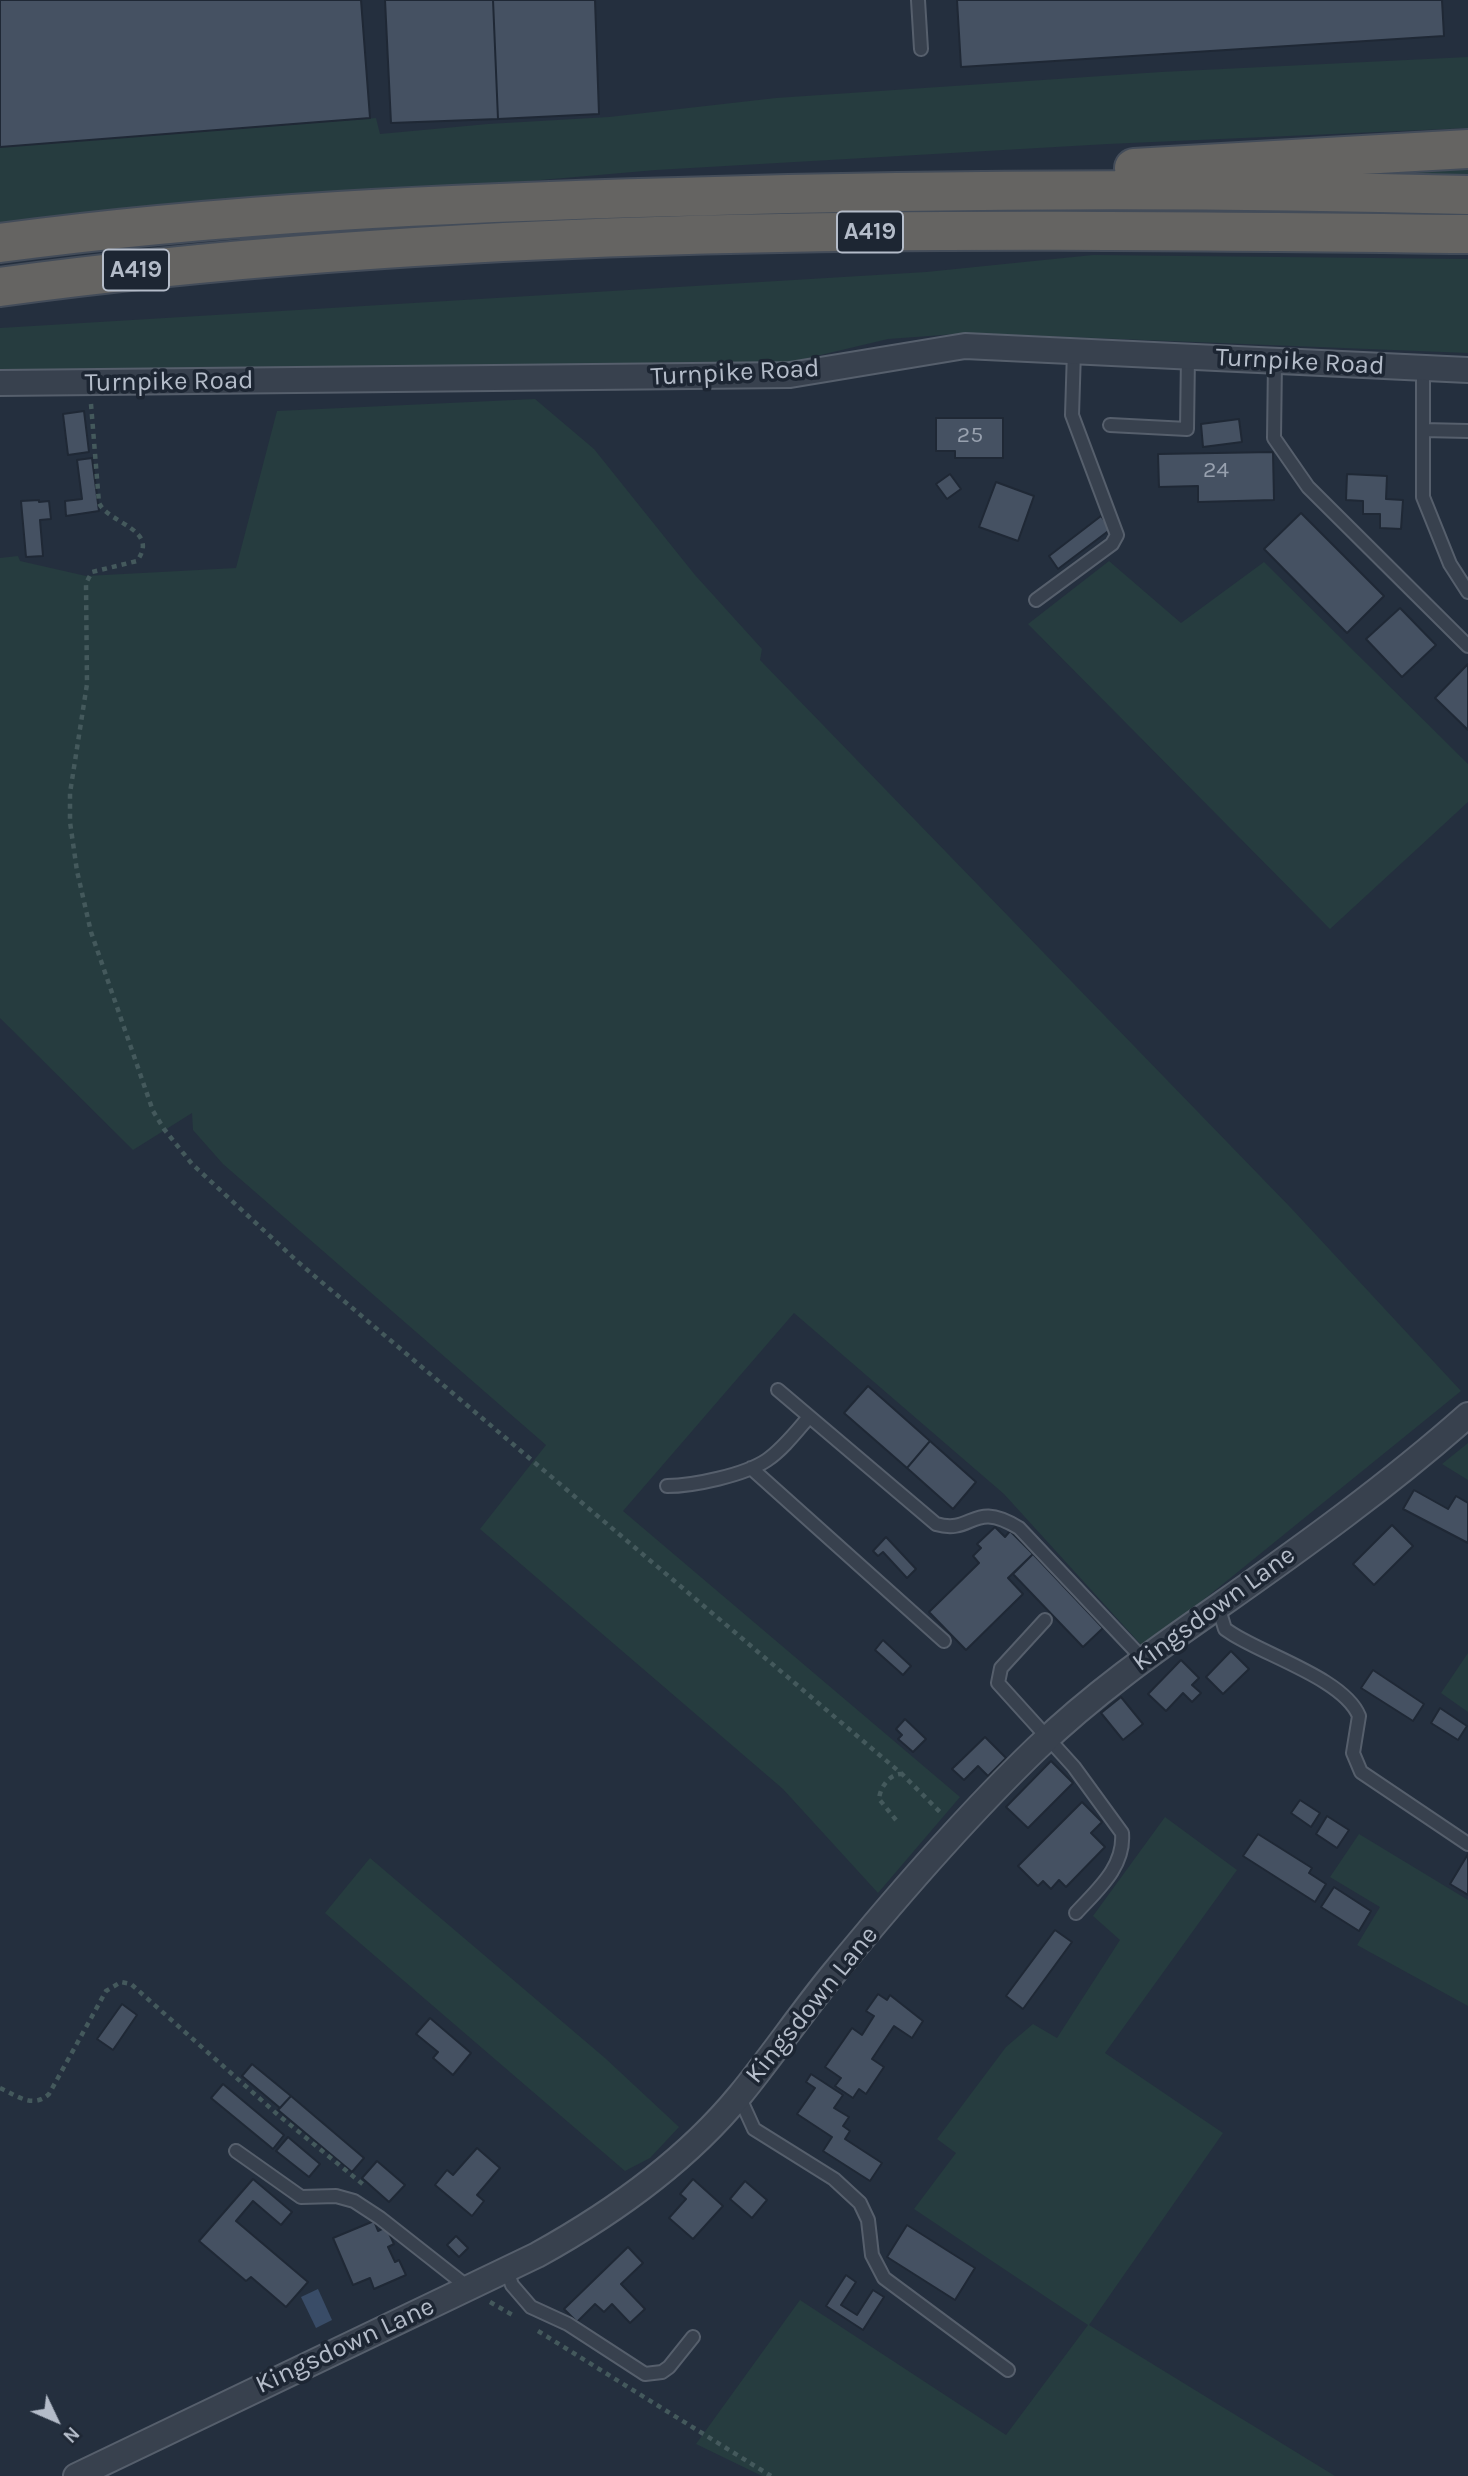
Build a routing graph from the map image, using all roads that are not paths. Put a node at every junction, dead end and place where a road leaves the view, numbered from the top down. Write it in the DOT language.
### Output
graph roads {
  1 [pos="918,0"];
  2 [pos="921,49"];
  3 [pos="1468,149"];
  4 [pos="835,192"];
  5 [pos="1468,195"];
  6 [pos="1468,234"];
  7 [pos="0,243"];
  8 [pos="0,287"];
  9 [pos="1074,351"];
  10 [pos="1188,356"];
  11 [pos="1275,360"];
  12 [pos="1423,368"];
  13 [pos="1468,370"];
  14 [pos="0,383"];
  15 [pos="1110,425"];
  16 [pos="1423,430"];
  17 [pos="1468,431"];
  18 [pos="1468,592"];
  19 [pos="1036,600"];
  20 [pos="1468,646"];
  21 [pos="778,1390"];
  22 [pos="1468,1415"];
  23 [pos="809,1417"];
  24 [pos="751,1468"];
  25 [pos="667,1486"];
  26 [pos="1218,1606"];
  27 [pos="1045,1620"];
  28 [pos="944,1641"];
  29 [pos="1143,1659"];
  30 [pos="1047,1738"];
  31 [pos="1468,1844"];
  32 [pos="1076,1913"];
  33 [pos="739,2096"];
  34 [pos="236,2151"];
  35 [pos="507,2270"];
  36 [pos="469,2288"];
  37 [pos="693,2337"];
  38 [pos="1008,2370"];
  39 [pos="76,2476"];
  1 -- 2 [label="lane"];
  3 -- 4 [label="highway, A419"];
  4 -- 5 [label="highway, A419"];
  4 -- 7 [label="highway, A419"];
  6 -- 8 [label="highway, A419"];
  9 -- 10 [label="street, Turnpike Road"];
  9 -- 14 [label="street, Turnpike Road"];
  9 -- 19 [label="lane"];
  10 -- 11 [label="street, Turnpike Road"];
  10 -- 15 [label="lane"];
  11 -- 12 [label="street, Turnpike Road"];
  11 -- 20 [label="lane"];
  12 -- 13 [label="street, Turnpike Road"];
  12 -- 16 [label="lane"];
  16 -- 17 [label="lane"];
  16 -- 18 [label="lane"];
  21 -- 23 [label="lane"];
  22 -- 26 [label="street, Kingsdown Lane"];
  23 -- 24 [label="lane"];
  23 -- 29 [label="lane"];
  24 -- 25 [label="lane"];
  24 -- 28 [label="lane"];
  26 -- 29 [label="street, Kingsdown Lane"];
  26 -- 31 [label="lane"];
  27 -- 30 [label="lane"];
  29 -- 30 [label="street, Kingsdown Lane"];
  30 -- 32 [label="lane"];
  30 -- 33 [label="street, Kingsdown Lane"];
  33 -- 35 [label="street, Kingsdown Lane"];
  33 -- 38 [label="lane"];
  34 -- 36 [label="lane"];
  35 -- 36 [label="street, Kingsdown Lane"];
  35 -- 37 [label="lane"];
  36 -- 39 [label="street, Kingsdown Lane"];
}
